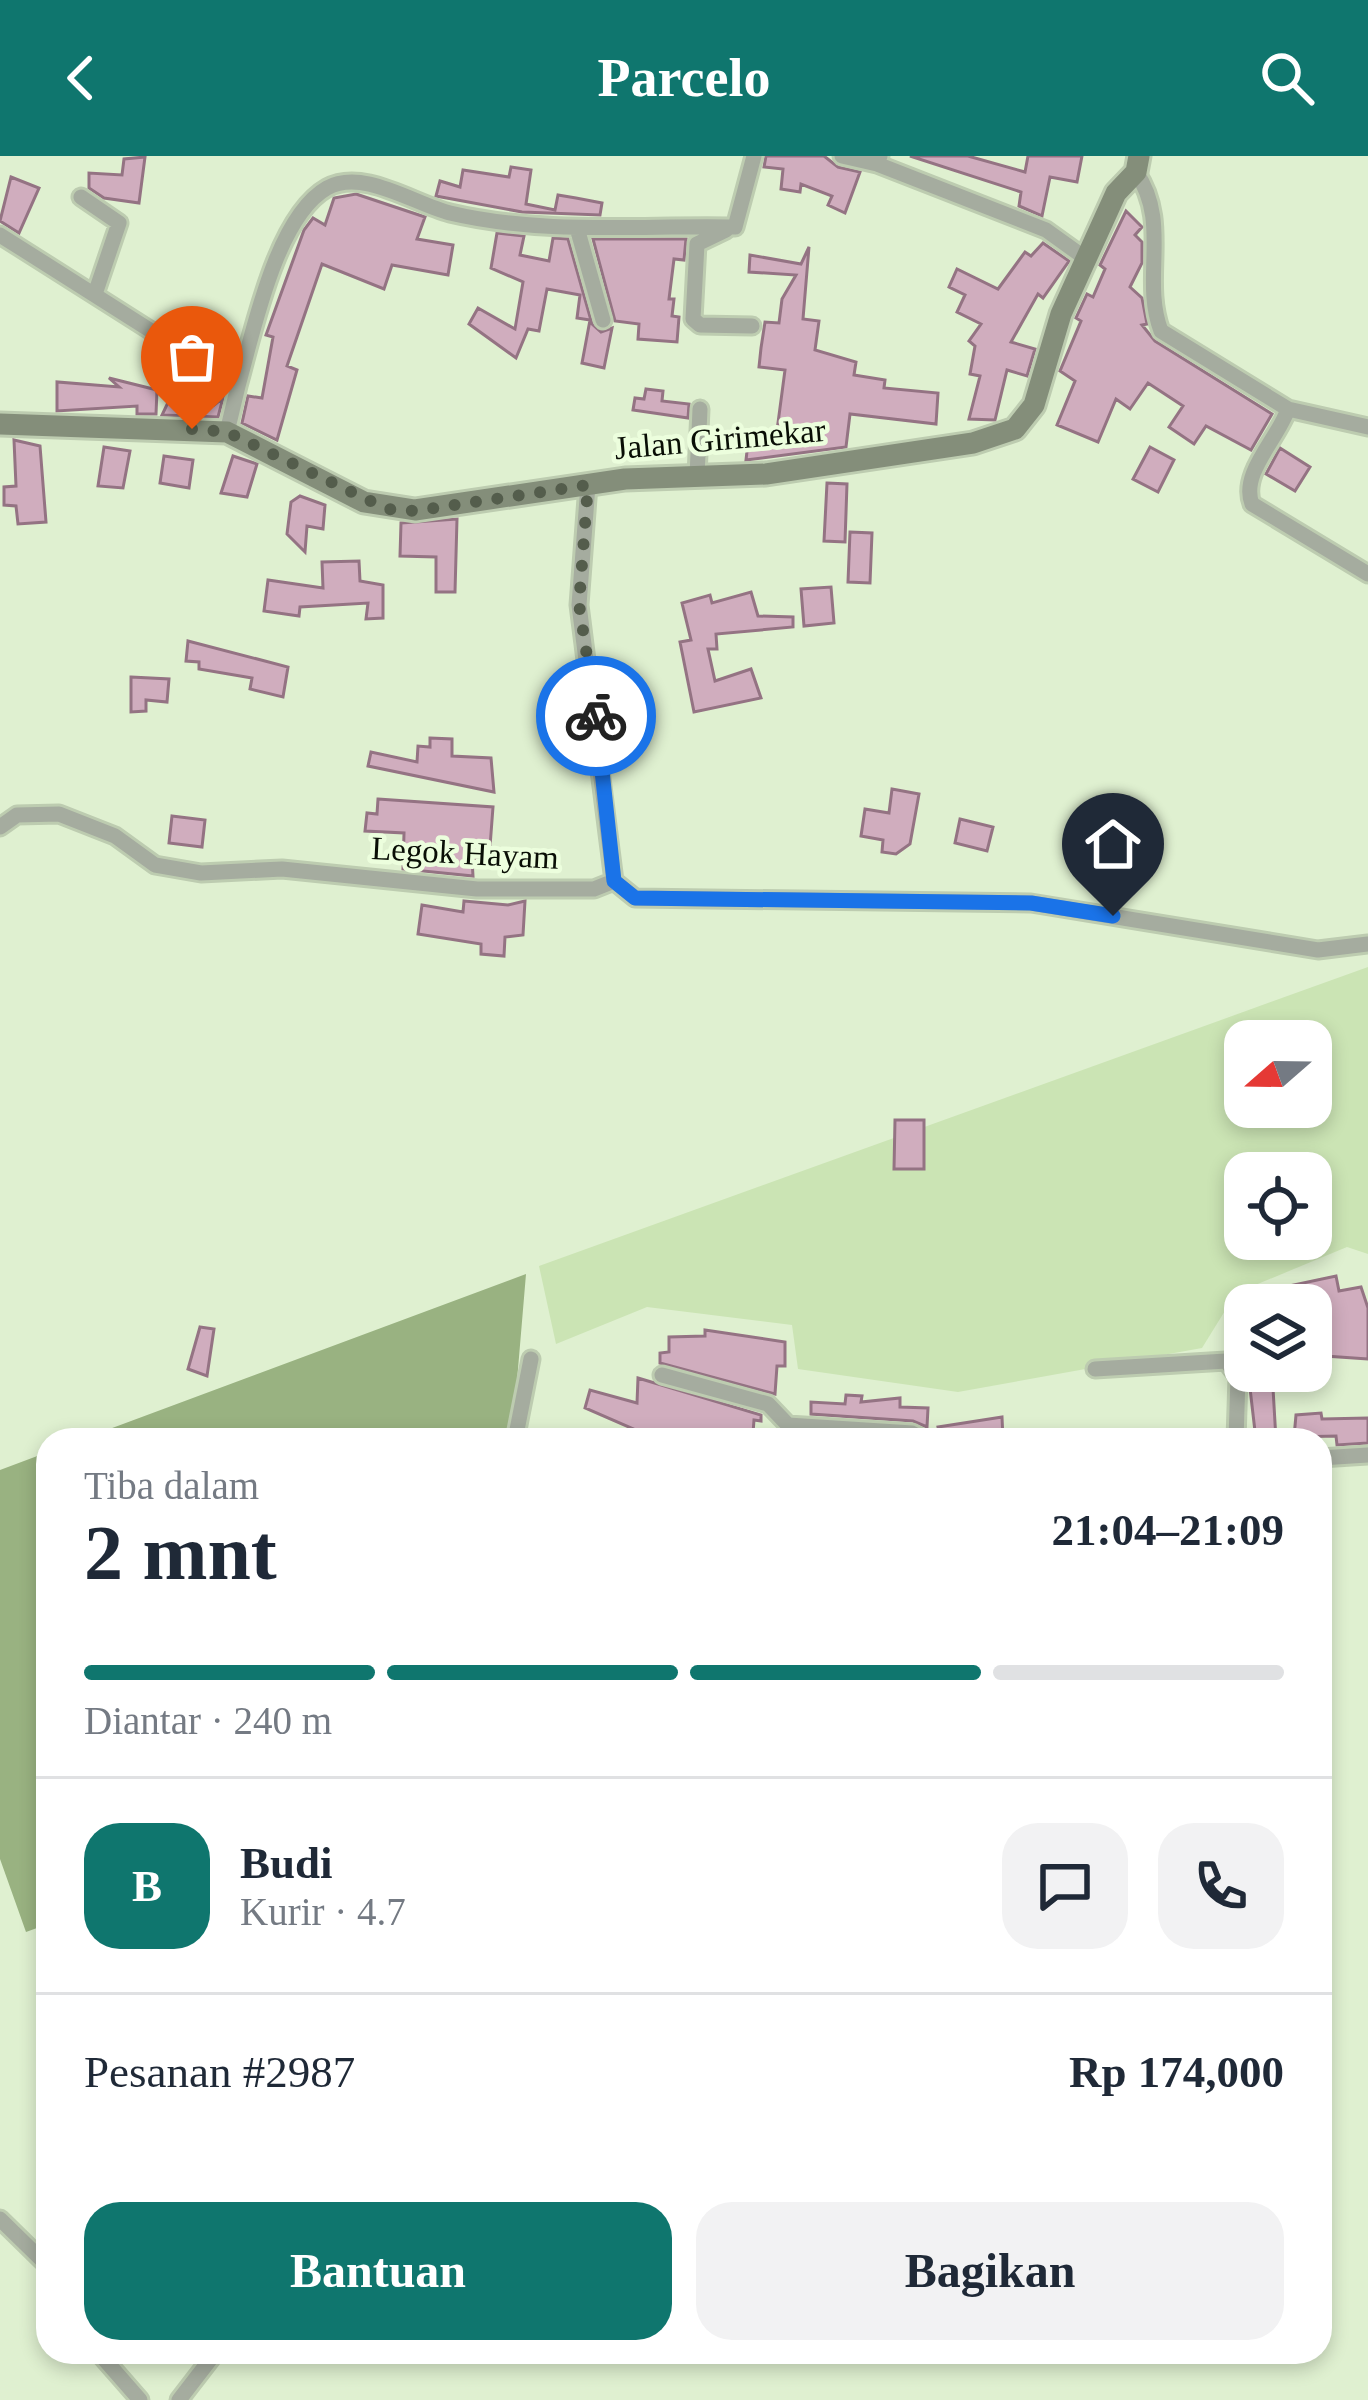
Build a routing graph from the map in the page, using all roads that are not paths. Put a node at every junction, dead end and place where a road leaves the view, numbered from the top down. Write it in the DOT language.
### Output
graph roads {
  1 [pos="754,156"];
  2 [pos="842,156"];
  3 [pos="878,160"];
  4 [pos="1138,164"];
  5 [pos="81,197"];
  6 [pos="735,227"];
  7 [pos="577,228"];
  8 [pos="0,235"];
  9 [pos="1085,258"];
  10 [pos="97,291"];
  11 [pos="603,320"];
  12 [pos="752,326"];
  13 [pos="238,386"];
  14 [pos="700,409"];
  15 [pos="1288,410"];
  16 [pos="0,424"];
  17 [pos="1368,427"];
  18 [pos="227,432"];
  19 [pos="697,476"];
  20 [pos="588,485"];
  21 [pos="1368,574"];
  22 [pos="0,827"];
  23 [pos="614,881"];
  24 [pos="1368,944"];
  25 [pos="530,1359"];
  26 [pos="1095,1369"];
  27 [pos="662,1375"];
  28 [pos="517,1428"];
  29 [pos="834,1428"];
  30 [pos="1236,1428"];
  31 [pos="1368,1454"];
  32 [pos="1332,1457"];
  33 [pos="0,2218"];
  34 [pos="36,2254"];
  35 [pos="108,2364"];
  36 [pos="206,2364"];
  37 [pos="140,2400"];
  38 [pos="178,2400"];
  1 -- 6 [label="street"];
  2 -- 3 [label="street"];
  3 -- 9 [label="street"];
  4 -- 9 [label="street, Jalan Girimekar"];
  4 -- 15 [label="street"];
  5 -- 10 [label="street"];
  6 -- 7 [label="street"];
  6 -- 12 [label="street"];
  7 -- 11 [label="street"];
  7 -- 13 [label="street"];
  8 -- 10 [label="street"];
  9 -- 19 [label="street, Jalan Girimekar"];
  10 -- 13 [label="street"];
  13 -- 18 [label="street"];
  14 -- 19 [label="street"];
  15 -- 17 [label="street"];
  15 -- 21 [label="street"];
  16 -- 18 [label="street, Jalan Girimekar"];
  18 -- 20 [label="street, Jalan Girimekar"];
  19 -- 20 [label="street, Jalan Girimekar"];
  20 -- 23 [label="street"];
  22 -- 23 [label="street, Legok Hayam"];
  23 -- 24 [label="street, Legok Hayam"];
  25 -- 28 [label="street"];
  26 -- 30 [label="street"];
  27 -- 29 [label="street"];
  31 -- 32 [label="street"];
  33 -- 34 [label="street"];
  35 -- 37 [label="street"];
  36 -- 38 [label="street"];
}
